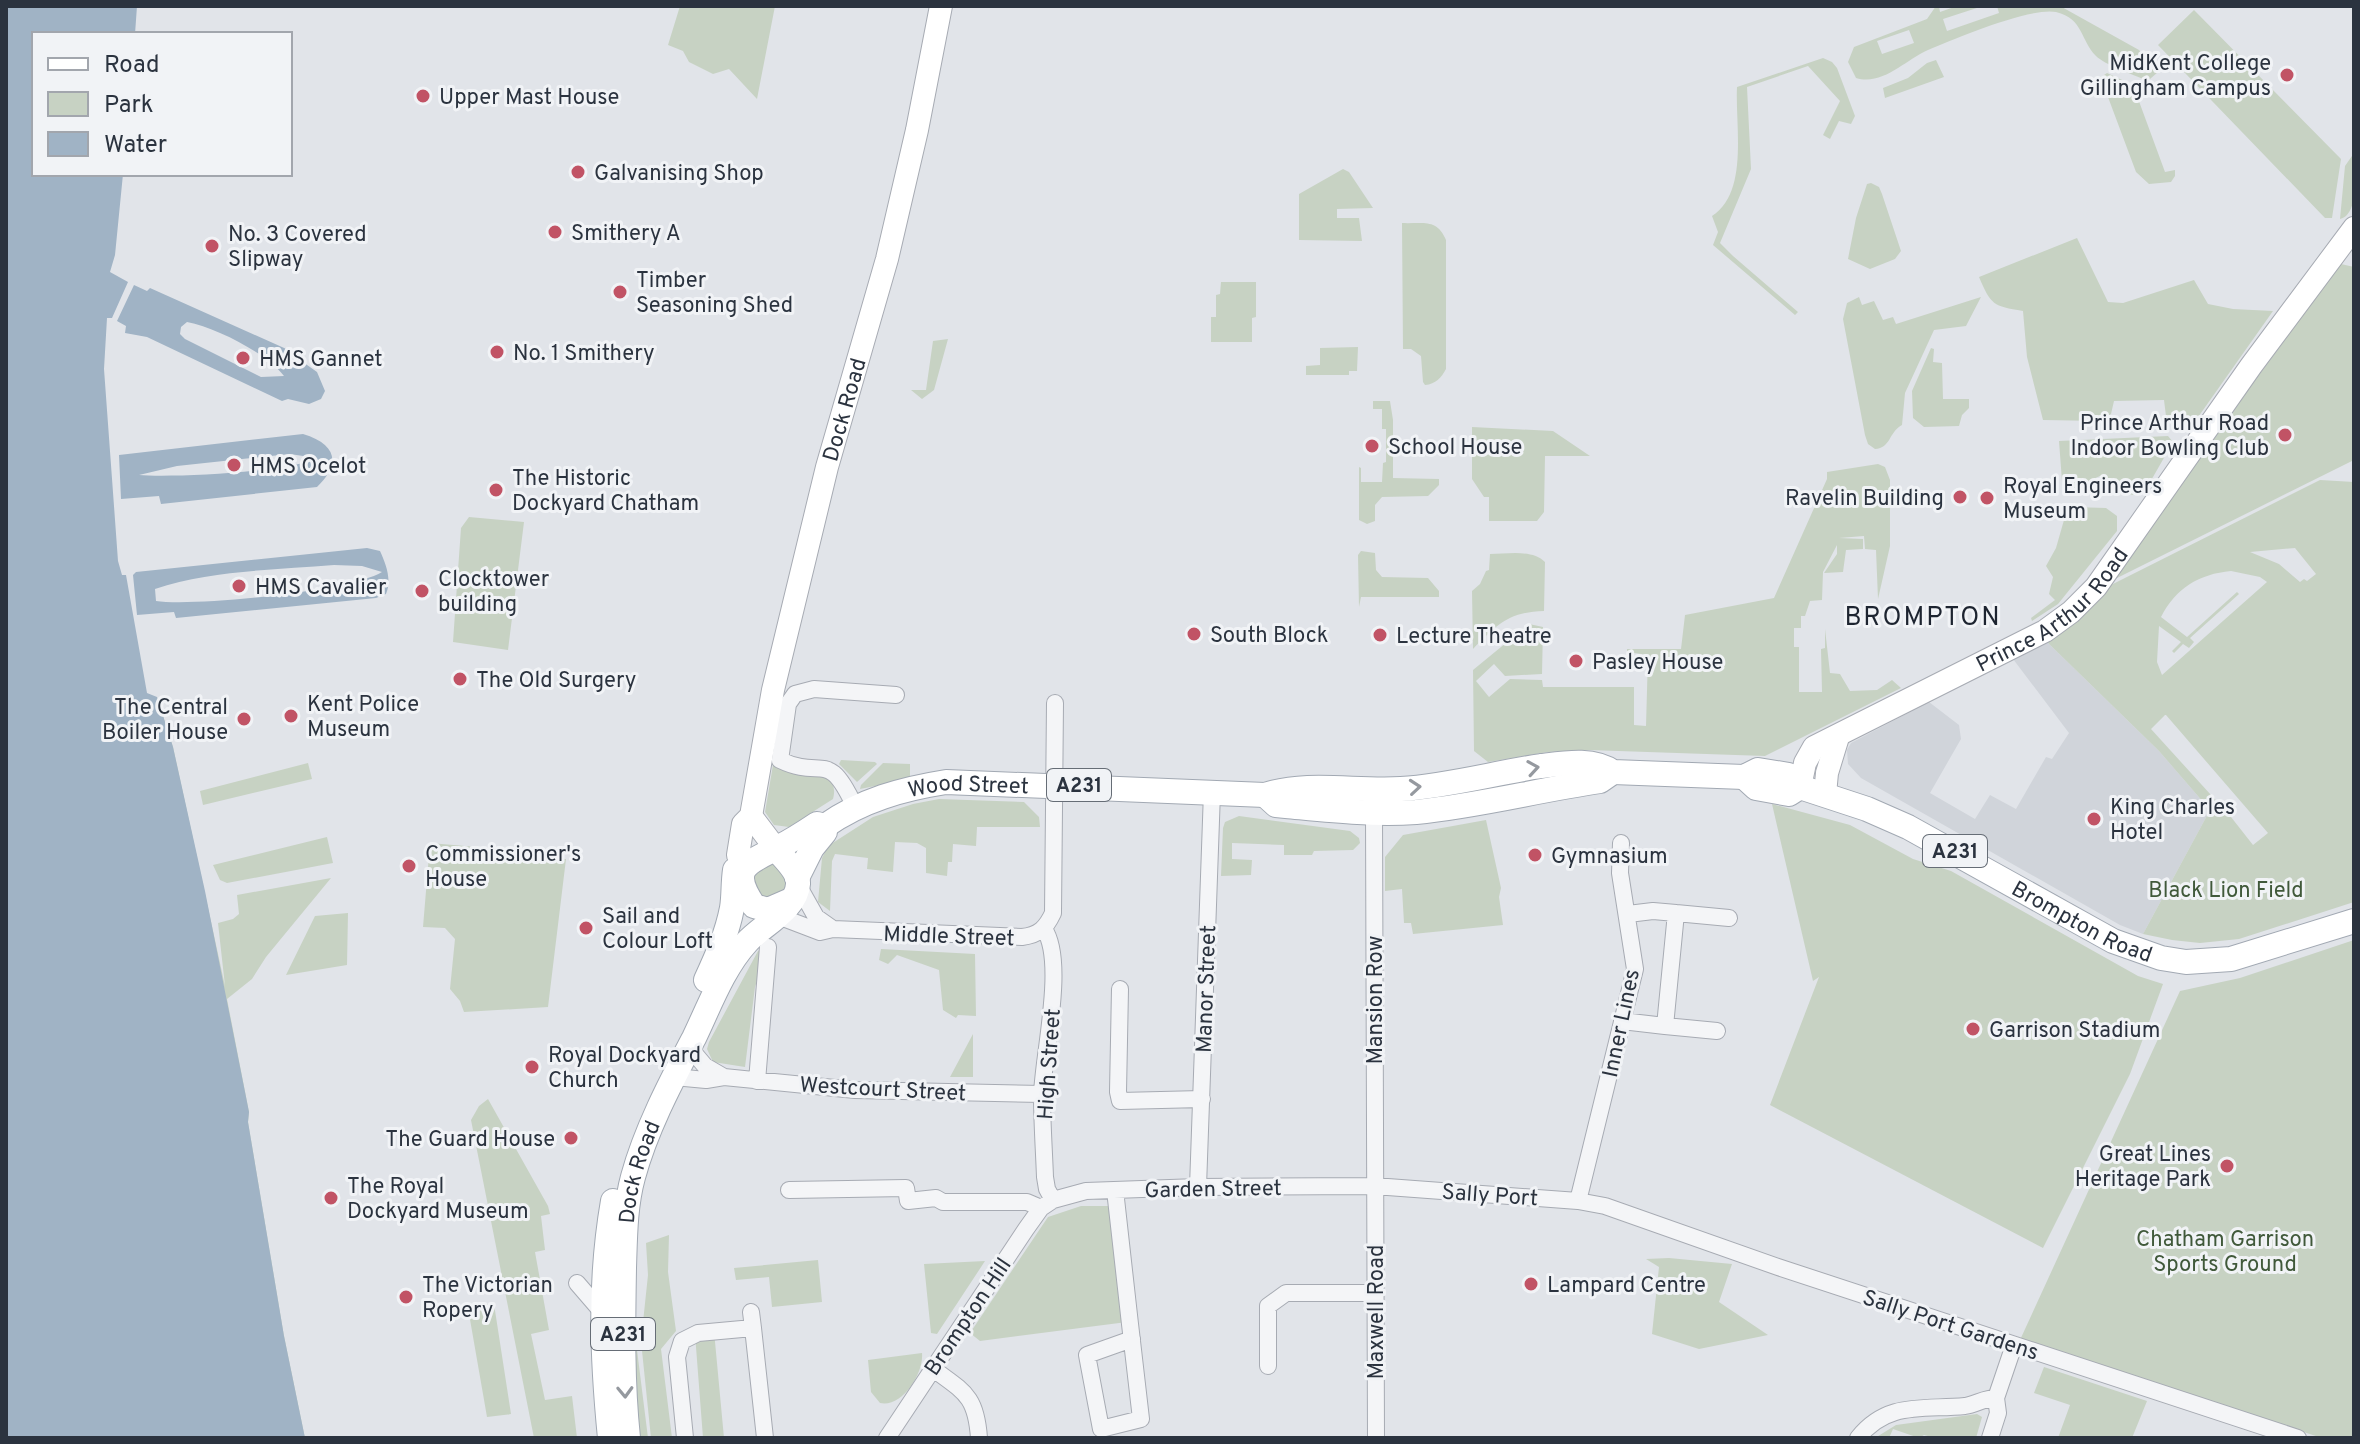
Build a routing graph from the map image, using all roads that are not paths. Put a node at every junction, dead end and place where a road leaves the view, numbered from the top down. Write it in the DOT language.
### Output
graph roads {
  1 [pos="941,6"];
  2 [pos="2354,228"];
  3 [pos="896,695"];
  4 [pos="1055,703"];
  5 [pos="1838,737"];
  6 [pos="1054,784"];
  7 [pos="1800,787"];
  8 [pos="1212,792"];
  9 [pos="1825,794"];
  10 [pos="1374,801"];
  11 [pos="855,807"];
  12 [pos="751,816"];
  13 [pos="825,826"];
  14 [pos="1621,843"];
  15 [pos="776,849"];
  16 [pos="739,878"];
  17 [pos="791,895"];
  18 [pos="1676,913"];
  19 [pos="1628,914"];
  20 [pos="1729,918"];
  21 [pos="2354,921"];
  22 [pos="833,929"];
  23 [pos="1044,929"];
  24 [pos="768,947"];
  25 [pos="1120,989"];
  26 [pos="1622,1021"];
  27 [pos="1665,1026"];
  28 [pos="1717,1031"];
  29 [pos="689,1047"];
  30 [pos="674,1077"];
  31 [pos="724,1077"];
  32 [pos="757,1081"];
  33 [pos="1042,1094"];
  34 [pos="1202,1099"];
  35 [pos="1374,1186"];
  36 [pos="1198,1187"];
  37 [pos="789,1190"];
  38 [pos="1115,1190"];
  39 [pos="1578,1201"];
  40 [pos="1047,1204"];
  41 [pos="1605,1206"];
  42 [pos="1375,1293"];
  43 [pos="613,1302"];
  44 [pos="1132,1339"];
  45 [pos="2014,1345"];
  46 [pos="1268,1366"];
  47 [pos="932,1368"];
  48 [pos="1996,1398"];
  49 [pos="2288,1437"];
  50 [pos="610,1438"];
  51 [pos="628,1438"];
  52 [pos="685,1438"];
  53 [pos="765,1438"];
  54 [pos="887,1438"];
  55 [pos="979,1438"];
  56 [pos="1376,1438"];
  57 [pos="1858,1438"];
  58 [pos="1990,1438"];
  1 -- 12 [label="street, Dock Road"];
  2 -- 5 [label="street, Prince Arthur Road"];
  3 -- 11 [label="street"];
  4 -- 6 [label="street"];
  5 -- 7 [label="street, Prince Arthur Road"];
  5 -- 9 [label="street"];
  6 -- 8 [label="main road, Wood Street / A231"];
  6 -- 11 [label="main road, Wood Street / A231"];
  6 -- 23 [label="street, Middle Street"];
  7 -- 9 [label="main road, Wood Street / A231"];
  7 -- 10 [label="main road, Wood Street / A231"];
  8 -- 10 [label="main road, Wood Street / A231"];
  8 -- 34 [label="street, Manor Street"];
  9 -- 21 [label="main road, Brompton Road / A231"];
  10 -- 35 [label="street, Mansion Row"];
  11 -- 13 [label="main road, Wood Street"];
  12 -- 15 [label="street"];
  12 -- 16 [label="street, Dock Road"];
  13 -- 15 [label="main road, Wood Street"];
  13 -- 17 [label="main road, Wood Street"];
  14 -- 19 [label="street, Inner Lines"];
  15 -- 16 [label="main road, Wood Street"];
  15 -- 17 [label="main road"];
  16 -- 17 [label="main road"];
  16 -- 43 [label="main road, Dock Road / A231"];
  17 -- 22 [label="street"];
  17 -- 22 [label="street, Middle Street"];
  17 -- 29 [label="main road, Dock Road / A231"];
  18 -- 19 [label="street"];
  18 -- 20 [label="street"];
  18 -- 27 [label="street"];
  19 -- 26 [label="street, Inner Lines"];
  22 -- 23 [label="street, Middle Street"];
  23 -- 33 [label="street, High Street"];
  24 -- 32 [label="street"];
  25 -- 34 [label="street"];
  26 -- 27 [label="street"];
  26 -- 39 [label="street, Inner Lines"];
  27 -- 28 [label="street"];
  29 -- 30 [label="main road, Dock Road / A231"];
  29 -- 31 [label="street"];
  30 -- 31 [label="street, Westcourt Street"];
  30 -- 43 [label="main road, Dock Road / A231"];
  31 -- 32 [label="street, Westcourt Street"];
  32 -- 33 [label="street, Westcourt Street"];
  33 -- 40 [label="street, High Street"];
  34 -- 36 [label="street, Manor Street"];
  35 -- 36 [label="street, Garden Street"];
  35 -- 39 [label="street, Sally Port"];
  35 -- 42 [label="street, Maxwell Road"];
  36 -- 38 [label="street, Garden Street"];
  37 -- 40 [label="street"];
  38 -- 40 [label="street, Garden Street"];
  38 -- 44 [label="street"];
  39 -- 41 [label="street, Sally Port"];
  40 -- 47 [label="street, Brompton Hill"];
  41 -- 45 [label="street, Sally Port Gardens"];
  42 -- 46 [label="street"];
  42 -- 56 [label="street, Maxwell Road"];
  43 -- 50 [label="main road, Dock Road / A231"];
  43 -- 51 [label="main road, Dock Road / A231, one-way"];
  44 -- 44 [label="street"];
  45 -- 48 [label="street"];
  45 -- 49 [label="street, Sally Port Gardens"];
  47 -- 54 [label="street, Brompton Hill"];
  47 -- 55 [label="street"];
  48 -- 57 [label="street"];
  48 -- 58 [label="street"];
  52 -- 53 [label="street"];
}
